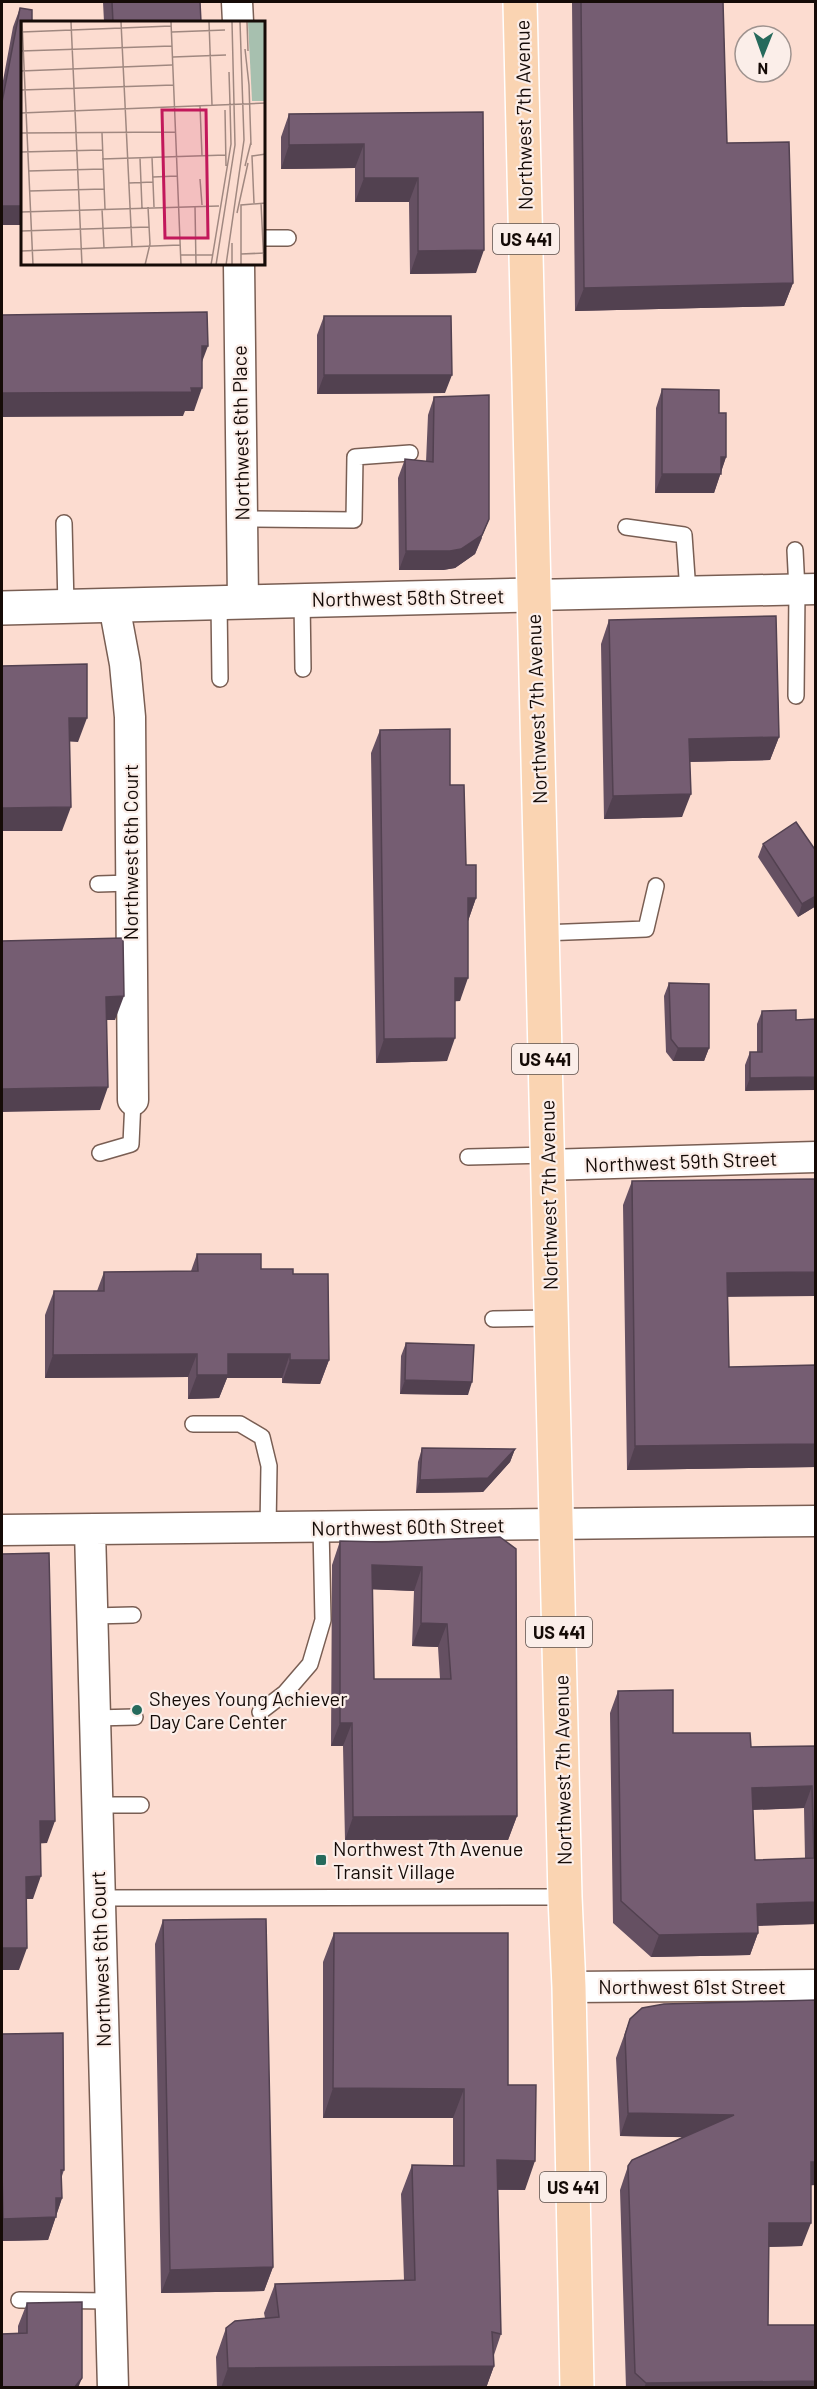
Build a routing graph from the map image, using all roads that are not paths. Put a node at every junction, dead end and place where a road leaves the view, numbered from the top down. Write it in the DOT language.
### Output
graph roads {
  1 [pos="237,2"];
  2 [pos="520,2"];
  3 [pos="238,21"];
  4 [pos="266,238"];
  5 [pos="288,238"];
  6 [pos="239,266"];
  7 [pos="410,453"];
  8 [pos="241,519"];
  9 [pos="64,523"];
  10 [pos="626,527"];
  11 [pos="795,550"];
  12 [pos="806,590"];
  13 [pos="687,592"];
  14 [pos="533,595"];
  15 [pos="302,600"];
  16 [pos="231,602"];
  17 [pos="114,605"];
  18 [pos="66,606"];
  19 [pos="2,608"];
  20 [pos="303,669"];
  21 [pos="220,679"];
  22 [pos="796,696"];
  23 [pos="130,883"];
  24 [pos="98,884"];
  25 [pos="656,886"];
  26 [pos="542,933"];
  27 [pos="133,1100"];
  28 [pos="100,1153"];
  29 [pos="468,1157"];
  30 [pos="816,1157"];
  31 [pos="547,1160"];
  32 [pos="551,1318"];
  33 [pos="493,1319"];
  34 [pos="193,1424"];
  35 [pos="816,1521"];
  36 [pos="556,1524"];
  37 [pos="321,1527"];
  38 [pos="268,1528"];
  39 [pos="2,1530"];
  40 [pos="90,1530"];
  41 [pos="133,1615"];
  42 [pos="92,1616"];
  43 [pos="260,1712"];
  44 [pos="95,1718"];
  45 [pos="135,1718"];
  46 [pos="141,1804"];
  47 [pos="96,1805"];
  48 [pos="565,1897"];
  49 [pos="98,1898"];
  50 [pos="816,1985"];
  51 [pos="569,1987"];
  52 [pos="19,2300"];
  53 [pos="111,2301"];
  54 [pos="113,2388"];
  55 [pos="577,2388"];
  1 -- 3 [label="street"];
  2 -- 14 [label="main road, Northwest 7th Avenue / US 441"];
  4 -- 5 [label="lane"];
  6 -- 8 [label="street, Northwest 6th Place"];
  7 -- 8 [label="lane"];
  8 -- 16 [label="street, Northwest 6th Place"];
  9 -- 18 [label="lane"];
  10 -- 13 [label="lane"];
  11 -- 12 [label="lane"];
  12 -- 13 [label="street, Northwest 58th Street"];
  12 -- 22 [label="lane"];
  13 -- 14 [label="street, Northwest 58th Street"];
  14 -- 15 [label="street, Northwest 58th Street"];
  14 -- 26 [label="main road, Northwest 7th Avenue / US 441"];
  15 -- 16 [label="street, Northwest 58th Street"];
  15 -- 20 [label="lane"];
  16 -- 17 [label="street, Northwest 58th Street"];
  16 -- 21 [label="lane"];
  17 -- 18 [label="street, Northwest 58th Street"];
  17 -- 23 [label="street, Northwest 6th Court"];
  18 -- 19 [label="street, Northwest 58th Street"];
  23 -- 24 [label="lane"];
  23 -- 27 [label="street, Northwest 6th Court"];
  25 -- 26 [label="lane"];
  26 -- 31 [label="main road, Northwest 7th Avenue / US 441"];
  27 -- 28 [label="lane"];
  29 -- 31 [label="lane"];
  30 -- 31 [label="street, Northwest 59th Street"];
  31 -- 32 [label="main road, Northwest 7th Avenue / US 441"];
  32 -- 33 [label="lane"];
  32 -- 36 [label="main road, Northwest 7th Avenue / US 441"];
  34 -- 38 [label="lane"];
  35 -- 36 [label="street, Northwest 60th Street"];
  36 -- 37 [label="street, Northwest 60th Street"];
  36 -- 48 [label="main road, Northwest 7th Avenue / US 441"];
  37 -- 38 [label="street, Northwest 60th Street"];
  37 -- 43 [label="lane"];
  38 -- 40 [label="street, Northwest 60th Street"];
  39 -- 40 [label="street, Northwest 60th Street"];
  40 -- 42 [label="street, Northwest 6th Court"];
  41 -- 42 [label="lane"];
  42 -- 44 [label="street, Northwest 6th Court"];
  44 -- 45 [label="lane"];
  44 -- 47 [label="street, Northwest 6th Court"];
  46 -- 47 [label="lane"];
  47 -- 49 [label="street, Northwest 6th Court"];
  48 -- 49 [label="lane"];
  48 -- 51 [label="main road, Northwest 7th Avenue / US 441"];
  49 -- 53 [label="street, Northwest 6th Court"];
  50 -- 51 [label="street, Northwest 61st Street"];
  51 -- 55 [label="main road, Northwest 7th Avenue / US 441"];
  52 -- 53 [label="lane"];
  53 -- 54 [label="street, Northwest 6th Court"];
}
